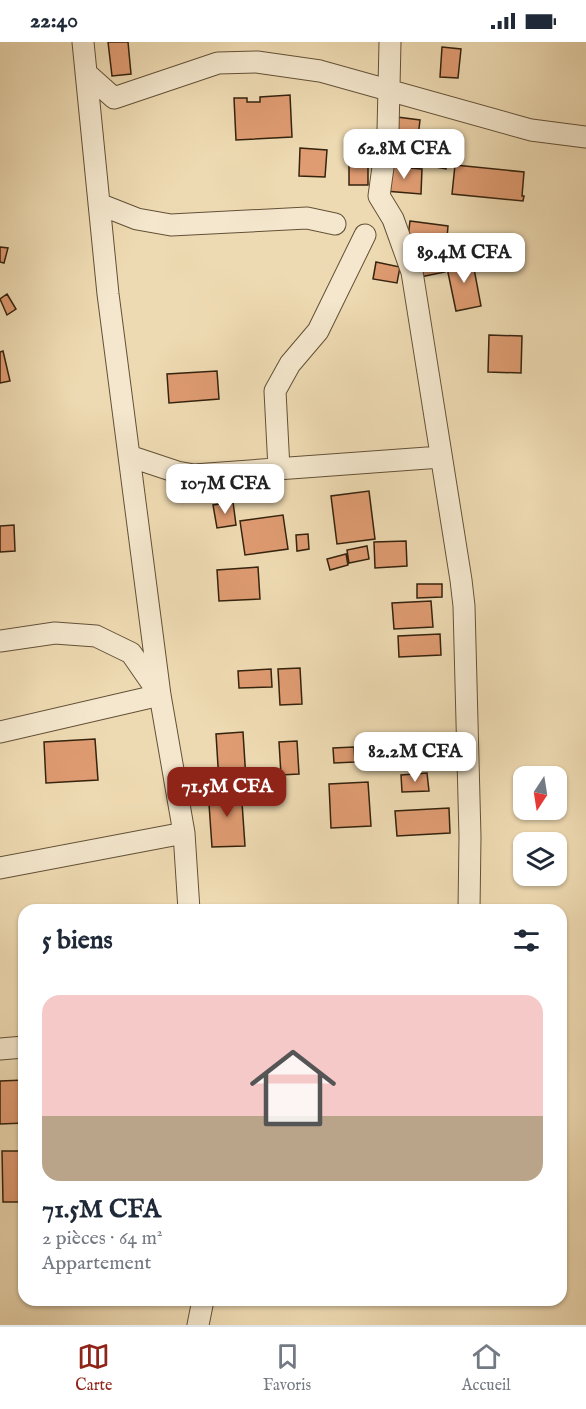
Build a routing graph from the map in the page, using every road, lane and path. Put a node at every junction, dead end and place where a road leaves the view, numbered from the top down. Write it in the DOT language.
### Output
graph roads {
  1 [pos="83,42"];
  2 [pos="390,42"];
  3 [pos="86,73"];
  4 [pos="389,91"];
  5 [pos="586,137"];
  6 [pos="99,204"];
  7 [pos="335,224"];
  8 [pos="365,235"];
  9 [pos="129,456"];
  10 [pos="441,457"];
  11 [pos="279,469"];
  12 [pos="0,641"];
  13 [pos="160,695"];
  14 [pos="0,732"];
  15 [pos="184,833"];
  16 [pos="0,868"];
  17 [pos="189,904"];
  18 [pos="470,904"];
  19 [pos="18,1048"];
  20 [pos="0,1049"];
  21 [pos="202,1306"];
  22 [pos="198,1325"];
  1 -- 3 [label="street"];
  2 -- 4 [label="street"];
  3 -- 4 [label="street"];
  3 -- 6 [label="street"];
  4 -- 5 [label="street"];
  4 -- 10 [label="street"];
  6 -- 7 [label="street"];
  6 -- 9 [label="street"];
  8 -- 11 [label="street"];
  9 -- 11 [label="street"];
  9 -- 13 [label="street"];
  10 -- 11 [label="street"];
  10 -- 18 [label="street"];
  12 -- 13 [label="street"];
  13 -- 14 [label="street"];
  13 -- 15 [label="street"];
  15 -- 16 [label="street"];
  15 -- 17 [label="street"];
  19 -- 20 [label="street"];
  21 -- 22 [label="street"];
}
